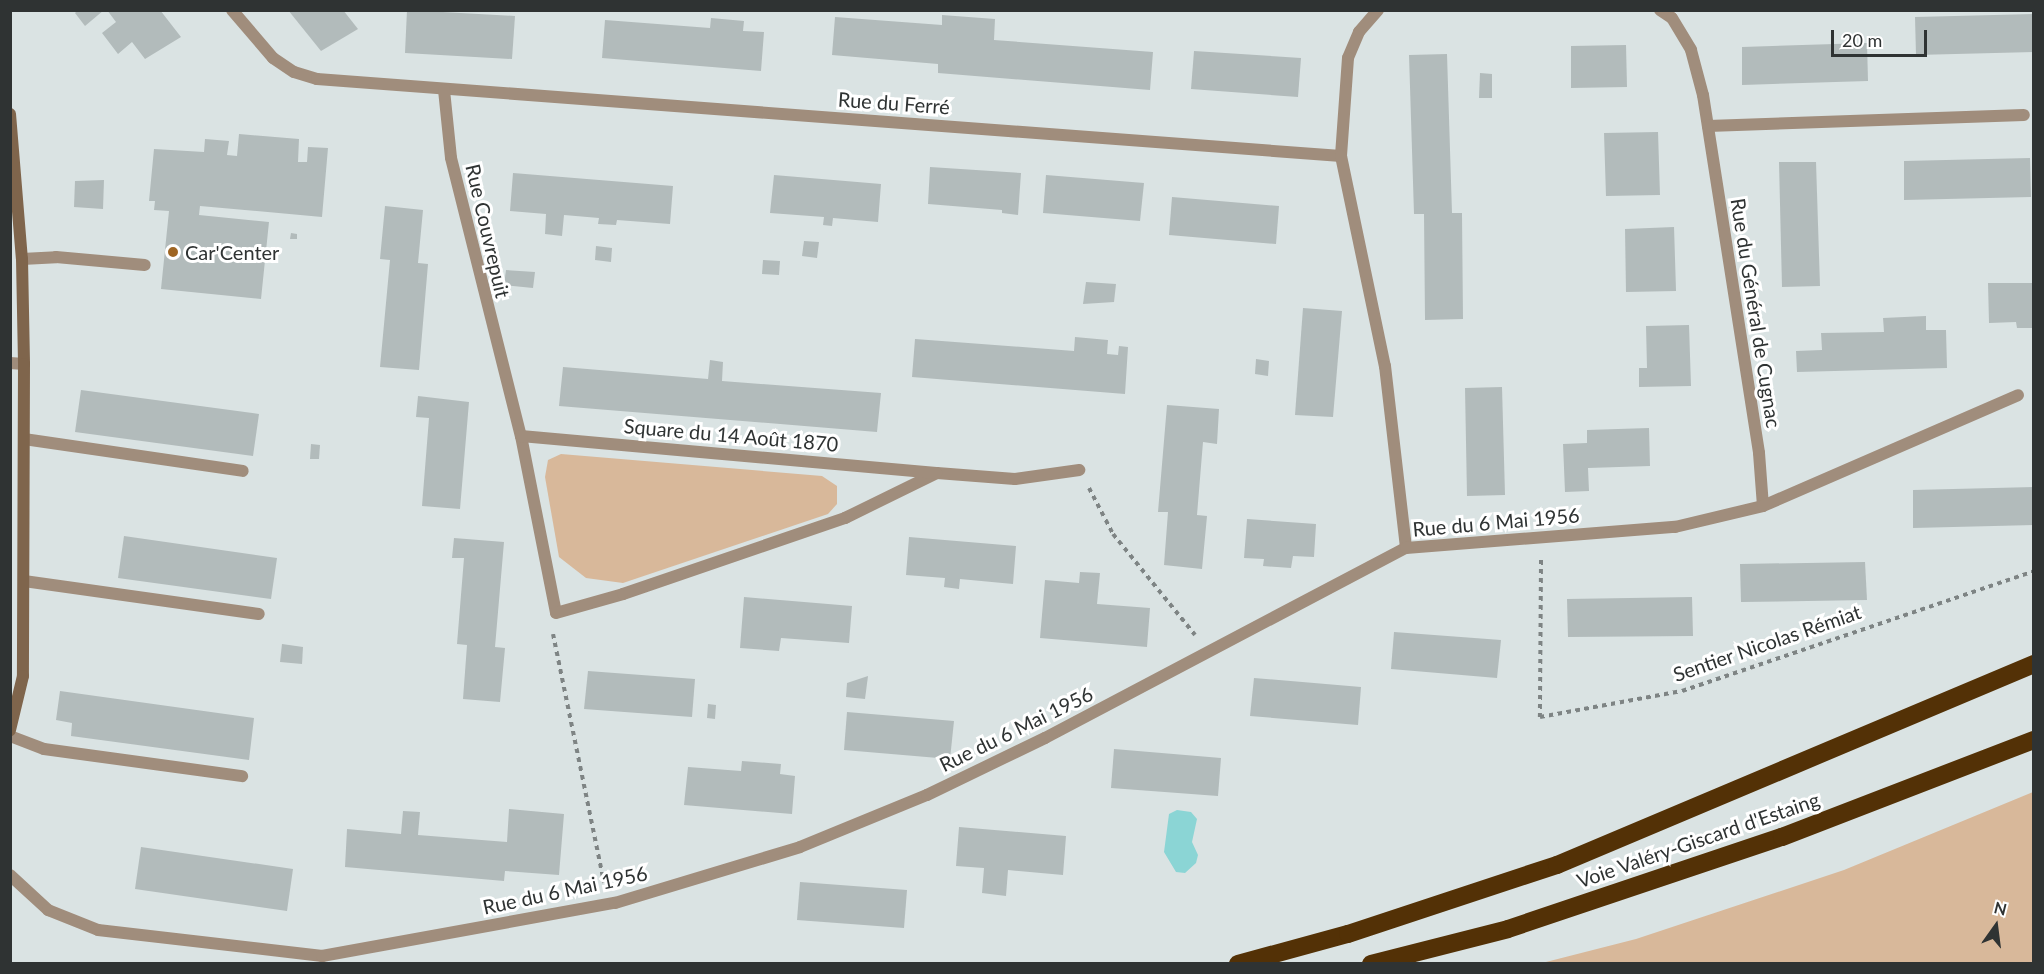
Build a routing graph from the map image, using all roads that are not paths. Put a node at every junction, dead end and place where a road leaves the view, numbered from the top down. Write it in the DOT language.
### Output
graph roads {
  1 [pos="232,10"];
  2 [pos="1378,10"];
  3 [pos="1660,10"];
  4 [pos="444,90"];
  5 [pos="10,114"];
  6 [pos="2024,115"];
  7 [pos="1708,126"];
  8 [pos="1341,156"];
  9 [pos="14,208"];
  10 [pos="22,259"];
  11 [pos="145,265"];
  12 [pos="10,363"];
  13 [pos="24,364"];
  14 [pos="2018,395"];
  15 [pos="521,435"];
  16 [pos="24,439"];
  17 [pos="1079,470"];
  18 [pos="243,471"];
  19 [pos="937,474"];
  20 [pos="1763,506"];
  21 [pos="1406,548"];
  22 [pos="24,581"];
  23 [pos="556,613"];
  24 [pos="258,614"];
  25 [pos="2034,664"];
  26 [pos="10,730"];
  27 [pos="10,736"];
  28 [pos="2034,740"];
  29 [pos="242,776"];
  30 [pos="10,875"];
  31 [pos="1238,963"];
  32 [pos="1371,963"];
  1 -- 4 [label="street"];
  2 -- 8 [label="street"];
  3 -- 7 [label="street, Rue du Général de Cugnac"];
  4 -- 8 [label="street, Rue du Ferré"];
  4 -- 15 [label="street, Rue Couvrepuit"];
  5 -- 9 [label="street"];
  6 -- 7 [label="street"];
  7 -- 20 [label="street, Rue du Général de Cugnac"];
  8 -- 21 [label="street"];
  9 -- 10 [label="street"];
  10 -- 11 [label="street"];
  10 -- 13 [label="street"];
  12 -- 13 [label="street"];
  13 -- 16 [label="street"];
  14 -- 20 [label="street, Rue du 6 Mai 1956"];
  15 -- 19 [label="street, Square du 14 Août 1870"];
  15 -- 23 [label="street, Rue Couvrepuit"];
  16 -- 18 [label="street"];
  16 -- 22 [label="street"];
  17 -- 19 [label="street, Square du 14 Août 1870"];
  19 -- 23 [label="street, Square du 14 Août 1870"];
  20 -- 21 [label="street, Rue du 6 Mai 1956"];
  21 -- 30 [label="street, Rue du 6 Mai 1956"];
  22 -- 24 [label="street"];
  22 -- 26 [label="street"];
  25 -- 31 [label="highway"];
  27 -- 29 [label="street"];
  28 -- 32 [label="highway, Voie Valéry-Giscard d'Estaing"];
}
